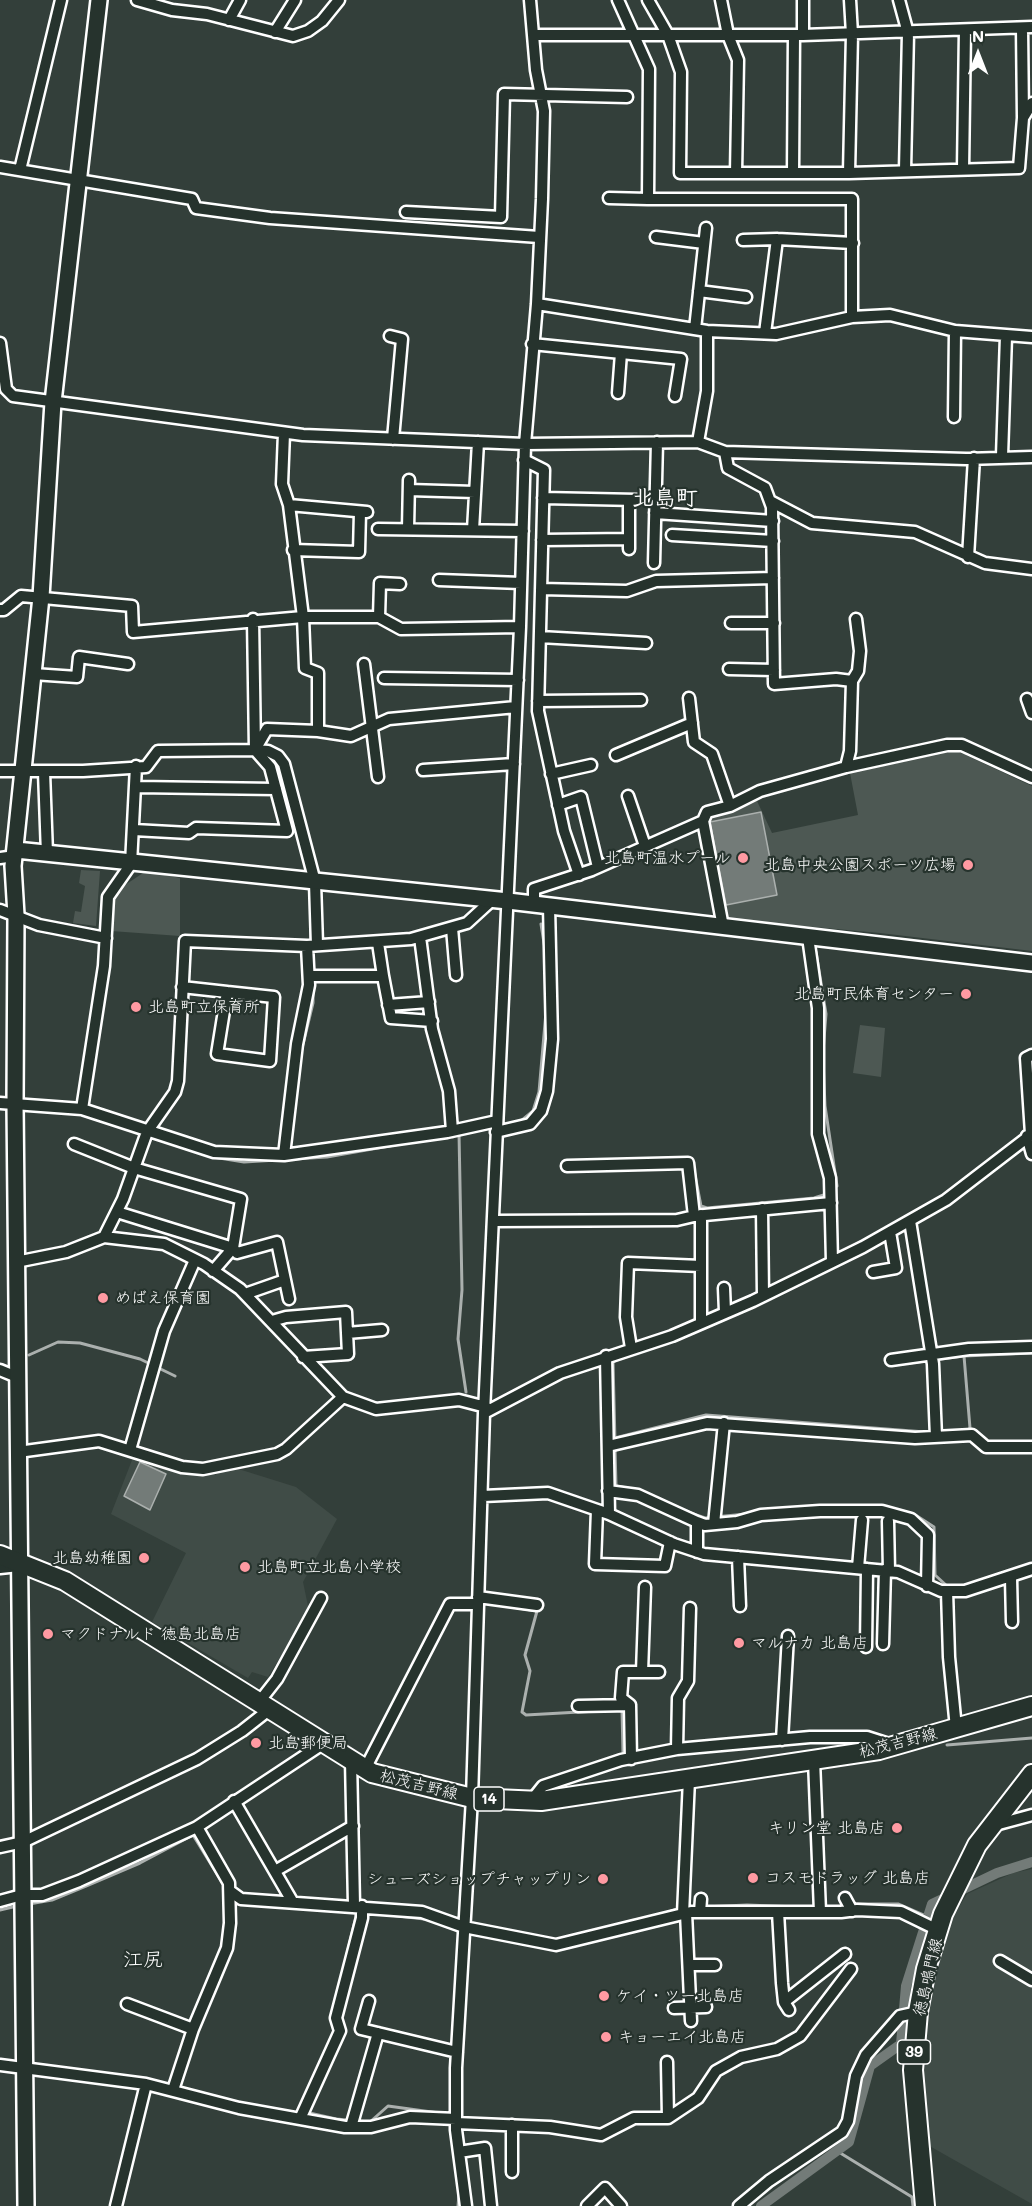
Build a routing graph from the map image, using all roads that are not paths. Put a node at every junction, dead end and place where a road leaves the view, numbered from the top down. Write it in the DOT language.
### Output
graph roads {
  1 [pos="61,0"];
  2 [pos="99,0"];
  3 [pos="137,0"];
  4 [pos="240,0"];
  5 [pos="295,0"];
  6 [pos="339,0"];
  7 [pos="530,0"];
  8 [pos="618,0"];
  9 [pos="648,0"];
  10 [pos="721,0"];
  11 [pos="803,0"];
  12 [pos="850,0"];
  13 [pos="899,0"];
  14 [pos="168,4"];
  15 [pos="229,20"];
  16 [pos="1027,28"];
  17 [pos="965,30"];
  18 [pos="274,32"];
  19 [pos="908,33"];
  20 [pos="852,34"];
  21 [pos="534,35"];
  22 [pos="632,35"];
  23 [pos="668,35"];
  24 [pos="728,35"];
  25 [pos="798,35"];
  26 [pos="541,95"];
  27 [pos="627,97"];
  28 [pos="1032,103"];
  29 [pos="1023,118"];
  30 [pos="0,167"];
  31 [pos="963,169"];
  32 [pos="20,170"];
  33 [pos="905,170"];
  34 [pos="736,173"];
  35 [pos="793,173"];
  36 [pos="849,173"];
  37 [pos="80,180"];
  38 [pos="609,198"];
  39 [pos="648,199"];
  40 [pos="406,212"];
  41 [pos="706,228"];
  42 [pos="539,237"];
  43 [pos="656,237"];
  44 [pos="777,239"];
  45 [pos="743,240"];
  46 [pos="704,243"];
  47 [pos="853,243"];
  48 [pos="699,291"];
  49 [pos="746,297"];
  50 [pos="537,304"];
  51 [pos="852,317"];
  52 [pos="695,329"];
  53 [pos="707,331"];
  54 [pos="956,331"];
  55 [pos="765,333"];
  56 [pos="390,336"];
  57 [pos="1006,336"];
  58 [pos="1032,337"];
  59 [pos="0,343"];
  60 [pos="532,344"];
  61 [pos="621,353"];
  62 [pos="618,393"];
  63 [pos="675,396"];
  64 [pos="52,402"];
  65 [pos="954,417"];
  66 [pos="284,433"];
  67 [pos="393,439"];
  68 [pos="478,442"];
  69 [pos="657,442"];
  70 [pos="698,442"];
  71 [pos="525,444"];
  72 [pos="725,452"];
  73 [pos="1002,456"];
  74 [pos="1032,457"];
  75 [pos="974,458"];
  76 [pos="524,460"];
  77 [pos="475,492"];
  78 [pos="543,498"];
  79 [pos="770,501"];
  80 [pos="289,505"];
  81 [pos="655,513"];
  82 [pos="773,521"];
  83 [pos="378,529"];
  84 [pos="408,529"];
  85 [pos="473,530"];
  86 [pos="523,531"];
  87 [pos="672,535"];
  88 [pos="542,540"];
  89 [pos="773,541"];
  90 [pos="293,550"];
  91 [pos="968,557"];
  92 [pos="654,563"];
  93 [pos="1032,569"];
  94 [pos="773,578"];
  95 [pos="439,580"];
  96 [pos="521,583"];
  97 [pos="400,584"];
  98 [pos="541,589"];
  99 [pos="41,597"];
  100 [pos="0,610"];
  101 [pos="303,617"];
  102 [pos="379,617"];
  103 [pos="856,619"];
  104 [pos="253,620"];
  105 [pos="731,623"];
  106 [pos="774,623"];
  107 [pos="520,627"];
  108 [pos="540,637"];
  109 [pos="646,643"];
  110 [pos="128,664"];
  111 [pos="364,664"];
  112 [pos="729,669"];
  113 [pos="774,670"];
  114 [pos="33,674"];
  115 [pos="384,678"];
  116 [pos="518,680"];
  117 [pos="852,681"];
  118 [pos="689,698"];
  119 [pos="1027,699"];
  120 [pos="538,700"];
  121 [pos="641,700"];
  122 [pos="516,706"];
  123 [pos="1032,712"];
  124 [pos="692,723"];
  125 [pos="370,728"];
  126 [pos="318,731"];
  127 [pos="255,750"];
  128 [pos="616,754"];
  129 [pos="514,764"];
  130 [pos="591,765"];
  131 [pos="136,766"];
  132 [pos="846,767"];
  133 [pos="423,770"];
  134 [pos="0,771"];
  135 [pos="24,772"];
  136 [pos="44,772"];
  137 [pos="551,774"];
  138 [pos="378,777"];
  139 [pos="1032,777"];
  140 [pos="136,787"];
  141 [pos="276,789"];
  142 [pos="628,796"];
  143 [pos="558,805"];
  144 [pos="730,806"];
  145 [pos="703,821"];
  146 [pos="134,830"];
  147 [pos="645,846"];
  148 [pos="47,854"];
  149 [pos="10,855"];
  150 [pos="131,864"];
  151 [pos="598,867"];
  152 [pos="579,874"];
  153 [pos="315,882"];
  154 [pos="490,901"];
  155 [pos="508,901"];
  156 [pos="541,905"];
  157 [pos="0,910"];
  158 [pos="16,915"];
  159 [pos="723,927"];
  160 [pos="452,928"];
  161 [pos="420,937"];
  162 [pos="808,937"];
  163 [pos="106,938"];
  164 [pos="378,943"];
  165 [pos="312,946"];
  166 [pos="1032,963"];
  167 [pos="456,975"];
  168 [pos="313,976"];
  169 [pos="383,976"];
  170 [pos="183,987"];
  171 [pos="227,992"];
  172 [pos="429,1002"];
  173 [pos="388,1005"];
  174 [pos="432,1021"];
  175 [pos="1032,1055"];
  176 [pos="7,1103"];
  177 [pos="82,1109"];
  178 [pos="497,1127"];
  179 [pos="452,1131"];
  180 [pos="147,1132"];
  181 [pos="1030,1135"];
  182 [pos="74,1144"];
  183 [pos="1032,1154"];
  184 [pos="284,1155"];
  185 [pos="567,1166"];
  186 [pos="134,1168"];
  187 [pos="831,1203"];
  188 [pos="762,1209"];
  189 [pos="117,1212"];
  190 [pos="698,1216"];
  191 [pos="493,1221"];
  192 [pos="910,1221"];
  193 [pos="890,1232"];
  194 [pos="104,1238"];
  195 [pos="233,1248"];
  196 [pos="195,1260"];
  197 [pos="16,1262"];
  198 [pos="832,1262"];
  199 [pos="701,1266"];
  200 [pos="213,1271"];
  201 [pos="873,1272"];
  202 [pos="285,1280"];
  203 [pos="724,1288"];
  204 [pos="245,1294"];
  205 [pos="763,1296"];
  206 [pos="290,1299"];
  207 [pos="725,1312"];
  208 [pos="272,1321"];
  209 [pos="701,1322"];
  210 [pos="382,1330"];
  211 [pos="347,1333"];
  212 [pos="1032,1347"];
  213 [pos="631,1348"];
  214 [pos="303,1356"];
  215 [pos="606,1356"];
  216 [pos="932,1358"];
  217 [pos="891,1360"];
  218 [pos="0,1371"];
  219 [pos="17,1377"];
  220 [pos="343,1397"];
  221 [pos="485,1410"];
  222 [pos="724,1423"];
  223 [pos="936,1437"];
  224 [pos="608,1446"];
  225 [pos="1032,1448"];
  226 [pos="130,1450"];
  227 [pos="18,1452"];
  228 [pos="608,1491"];
  229 [pos="483,1496"];
  230 [pos="597,1510"];
  231 [pos="609,1514"];
  232 [pos="862,1520"];
  233 [pos="888,1521"];
  234 [pos="697,1522"];
  235 [pos="714,1524"];
  236 [pos="670,1542"];
  237 [pos="697,1551"];
  238 [pos="0,1555"];
  239 [pos="738,1557"];
  240 [pos="19,1564"];
  241 [pos="0,1568"];
  242 [pos="863,1568"];
  243 [pos="1032,1569"];
  244 [pos="887,1570"];
  245 [pos="1011,1578"];
  246 [pos="927,1586"];
  247 [pos="645,1587"];
  248 [pos="947,1591"];
  249 [pos="321,1598"];
  250 [pos="478,1601"];
  251 [pos="537,1605"];
  252 [pos="740,1606"];
  253 [pos="690,1608"];
  254 [pos="1012,1622"];
  255 [pos="788,1636"];
  256 [pos="642,1672"];
  257 [pos="659,1672"];
  258 [pos="265,1705"];
  259 [pos="630,1705"];
  260 [pos="578,1706"];
  261 [pos="1032,1706"];
  262 [pos="956,1728"];
  263 [pos="782,1740"];
  264 [pos="324,1743"];
  265 [pos="896,1746"];
  266 [pos="677,1749"];
  267 [pos="631,1759"];
  268 [pos="814,1760"];
  269 [pos="358,1765"];
  270 [pos="1032,1774"];
  271 [pos="689,1779"];
  272 [pos="472,1798"];
  273 [pos="234,1801"];
  274 [pos="531,1801"];
  275 [pos="1032,1815"];
  276 [pos="353,1826"];
  277 [pos="992,1826"];
  278 [pos="197,1827"];
  279 [pos="23,1842"];
  280 [pos="0,1847"];
  281 [pos="275,1871"];
  282 [pos="230,1891"];
  283 [pos="845,1898"];
  284 [pos="701,1899"];
  285 [pos="0,1901"];
  286 [pos="292,1901"];
  287 [pos="23,1902"];
  288 [pos="358,1905"];
  289 [pos="685,1910"];
  290 [pos="852,1911"];
  291 [pos="700,1912"];
  292 [pos="778,1912"];
  293 [pos="820,1912"];
  294 [pos="464,1926"];
  295 [pos="938,1930"];
  296 [pos="845,1954"];
  297 [pos="1000,1961"];
  298 [pos="689,1965"];
  299 [pos="715,1965"];
  300 [pos="850,1970"];
  301 [pos="1032,1980"];
  302 [pos="369,2001"];
  303 [pos="127,2004"];
  304 [pos="706,2007"];
  305 [pos="674,2008"];
  306 [pos="690,2008"];
  307 [pos="918,2012"];
  308 [pos="691,2021"];
  309 [pos="193,2029"];
  310 [pos="378,2033"];
  311 [pos="457,2052"];
  312 [pos="667,2062"];
  313 [pos="0,2065"];
  314 [pos="25,2067"];
  315 [pos="146,2084"];
  316 [pos="173,2090"];
  317 [pos="668,2118"];
  318 [pos="300,2119"];
  319 [pos="456,2121"];
  320 [pos="512,2125"];
  321 [pos="351,2127"];
  322 [pos="459,2152"];
  323 [pos="512,2172"];
  324 [pos="26,2206"];
  325 [pos="116,2206"];
  326 [pos="466,2206"];
  327 [pos="491,2206"];
  328 [pos="587,2206"];
  329 [pos="621,2206"];
  330 [pos="738,2206"];
  331 [pos="925,2206"];
  1 -- 32 [label="street"];
  2 -- 37 [label="street"];
  3 -- 14 [label="street"];
  4 -- 15 [label="street"];
  5 -- 18 [label="street"];
  6 -- 18 [label="street"];
  7 -- 21 [label="street"];
  8 -- 22 [label="street"];
  9 -- 23 [label="street"];
  10 -- 24 [label="street"];
  11 -- 25 [label="street"];
  12 -- 20 [label="street"];
  13 -- 19 [label="street"];
  14 -- 15 [label="street"];
  15 -- 18 [label="street"];
  16 -- 17 [label="street"];
  16 -- 29 [label="street"];
  17 -- 19 [label="street"];
  17 -- 31 [label="street"];
  19 -- 20 [label="street"];
  19 -- 33 [label="street"];
  20 -- 25 [label="street"];
  20 -- 36 [label="street"];
  21 -- 22 [label="street"];
  21 -- 26 [label="street"];
  22 -- 23 [label="street"];
  22 -- 39 [label="street"];
  23 -- 24 [label="street"];
  23 -- 34 [label="street"];
  24 -- 25 [label="street"];
  24 -- 34 [label="street"];
  25 -- 35 [label="street"];
  26 -- 27 [label="street"];
  26 -- 40 [label="street"];
  26 -- 42 [label="street"];
  28 -- 29 [label="street"];
  29 -- 31 [label="street"];
  30 -- 32 [label="street"];
  31 -- 33 [label="street"];
  32 -- 37 [label="street"];
  33 -- 36 [label="street"];
  34 -- 35 [label="street"];
  35 -- 36 [label="street"];
  37 -- 42 [label="street"];
  37 -- 64 [label="street"];
  38 -- 39 [label="street"];
  39 -- 47 [label="street"];
  41 -- 46 [label="street"];
  42 -- 50 [label="street"];
  43 -- 46 [label="street"];
  44 -- 45 [label="street"];
  44 -- 47 [label="street"];
  44 -- 55 [label="street"];
  46 -- 48 [label="street"];
  47 -- 51 [label="street"];
  48 -- 49 [label="street"];
  48 -- 52 [label="street"];
  50 -- 52 [label="street"];
  50 -- 60 [label="street"];
  51 -- 54 [label="street"];
  51 -- 55 [label="street"];
  52 -- 53 [label="street"];
  53 -- 55 [label="street"];
  53 -- 70 [label="street"];
  54 -- 57 [label="street"];
  54 -- 65 [label="street"];
  56 -- 67 [label="street"];
  57 -- 58 [label="street"];
  57 -- 73 [label="street"];
  59 -- 64 [label="street"];
  60 -- 61 [label="street"];
  60 -- 71 [label="street"];
  61 -- 62 [label="street"];
  61 -- 63 [label="street"];
  64 -- 66 [label="street"];
  64 -- 99 [label="street"];
  66 -- 67 [label="street"];
  66 -- 80 [label="street"];
  67 -- 68 [label="street"];
  68 -- 71 [label="street"];
  68 -- 77 [label="street"];
  69 -- 70 [label="street"];
  69 -- 71 [label="street"];
  69 -- 81 [label="street"];
  70 -- 72 [label="street"];
  71 -- 76 [label="street"];
  72 -- 75 [label="street"];
  72 -- 79 [label="street"];
  73 -- 74 [label="street"];
  73 -- 75 [label="street"];
  75 -- 91 [label="street"];
  76 -- 78 [label="street"];
  76 -- 86 [label="street"];
  77 -- 84 [label="street"];
  77 -- 85 [label="street"];
  78 -- 88 [label="street"];
  78 -- 88 [label="street"];
  79 -- 82 [label="street"];
  79 -- 91 [label="street"];
  80 -- 90 [label="street"];
  80 -- 90 [label="street"];
  81 -- 82 [label="street"];
  81 -- 92 [label="street"];
  82 -- 89 [label="street"];
  83 -- 84 [label="street"];
  84 -- 85 [label="street"];
  85 -- 86 [label="street"];
  86 -- 96 [label="street"];
  87 -- 89 [label="street"];
  88 -- 98 [label="street"];
  89 -- 94 [label="street"];
  90 -- 101 [label="street"];
  91 -- 93 [label="street"];
  94 -- 98 [label="street"];
  94 -- 106 [label="street"];
  95 -- 96 [label="street"];
  96 -- 107 [label="street"];
  97 -- 102 [label="street"];
  98 -- 108 [label="street"];
  99 -- 100 [label="street"];
  99 -- 104 [label="street"];
  99 -- 114 [label="street"];
  101 -- 102 [label="street"];
  101 -- 104 [label="street"];
  101 -- 126 [label="street"];
  102 -- 107 [label="street"];
  103 -- 117 [label="street"];
  104 -- 127 [label="street"];
  105 -- 106 [label="street"];
  106 -- 113 [label="street"];
  107 -- 116 [label="street"];
  108 -- 109 [label="street"];
  108 -- 120 [label="street"];
  110 -- 114 [label="street"];
  111 -- 125 [label="street"];
  112 -- 113 [label="street"];
  113 -- 117 [label="street"];
  114 -- 135 [label="street"];
  115 -- 116 [label="street"];
  116 -- 122 [label="street"];
  117 -- 132 [label="street"];
  118 -- 124 [label="street"];
  119 -- 123 [label="street"];
  120 -- 121 [label="street"];
  120 -- 137 [label="street"];
  122 -- 125 [label="street"];
  122 -- 129 [label="street"];
  124 -- 128 [label="street"];
  124 -- 144 [label="street"];
  125 -- 126 [label="street"];
  125 -- 138 [label="street"];
  126 -- 127 [label="street"];
  127 -- 131 [label="street"];
  127 -- 141 [label="street"];
  127 -- 153 [label="street"];
  129 -- 133 [label="street"];
  129 -- 155 [label="street"];
  130 -- 137 [label="street"];
  131 -- 136 [label="street"];
  131 -- 140 [label="street"];
  132 -- 139 [label="street"];
  132 -- 144 [label="street"];
  134 -- 135 [label="street"];
  135 -- 136 [label="street"];
  135 -- 149 [label="street"];
  136 -- 148 [label="street"];
  137 -- 143 [label="street"];
  140 -- 141 [label="street"];
  140 -- 146 [label="street"];
  141 -- 146 [label="street"];
  142 -- 147 [label="street"];
  143 -- 151 [label="street"];
  143 -- 152 [label="street"];
  144 -- 145 [label="street"];
  145 -- 147 [label="street"];
  145 -- 159 [label="street"];
  146 -- 150 [label="street"];
  147 -- 151 [label="street"];
  148 -- 149 [label="street"];
  148 -- 150 [label="street"];
  149 -- 158 [label="street"];
  150 -- 153 [label="street"];
  150 -- 163 [label="street"];
  151 -- 152 [label="street"];
  152 -- 156 [label="street"];
  153 -- 154 [label="street"];
  153 -- 165 [label="street"];
  154 -- 155 [label="street"];
  154 -- 160 [label="street"];
  155 -- 156 [label="street"];
  155 -- 178 [label="street"];
  156 -- 159 [label="street"];
  156 -- 178 [label="street"];
  157 -- 158 [label="street"];
  158 -- 163 [label="street"];
  158 -- 176 [label="street"];
  159 -- 162 [label="street"];
  160 -- 161 [label="street"];
  160 -- 167 [label="street"];
  161 -- 164 [label="street"];
  161 -- 172 [label="street"];
  162 -- 166 [label="street"];
  162 -- 187 [label="street"];
  163 -- 177 [label="street"];
  164 -- 165 [label="street"];
  164 -- 169 [label="street"];
  165 -- 168 [label="street"];
  165 -- 170 [label="street"];
  168 -- 169 [label="street"];
  168 -- 184 [label="street"];
  169 -- 173 [label="street"];
  170 -- 171 [label="street"];
  170 -- 180 [label="street"];
  171 -- 171 [label="street"];
  172 -- 173 [label="street"];
  172 -- 174 [label="street"];
  173 -- 174 [label="street"];
  174 -- 179 [label="street"];
  175 -- 181 [label="street"];
  176 -- 177 [label="street"];
  176 -- 197 [label="street"];
  177 -- 180 [label="street"];
  178 -- 179 [label="street"];
  178 -- 191 [label="street"];
  179 -- 184 [label="street"];
  180 -- 184 [label="street"];
  180 -- 186 [label="street"];
  181 -- 183 [label="street"];
  181 -- 192 [label="street"];
  182 -- 186 [label="street"];
  185 -- 190 [label="street"];
  186 -- 189 [label="street"];
  186 -- 195 [label="street"];
  187 -- 188 [label="street"];
  187 -- 198 [label="street"];
  188 -- 190 [label="street"];
  188 -- 205 [label="street"];
  189 -- 194 [label="street"];
  189 -- 195 [label="street"];
  190 -- 191 [label="street"];
  190 -- 199 [label="street"];
  191 -- 221 [label="street"];
  192 -- 193 [label="street"];
  192 -- 216 [label="street"];
  193 -- 198 [label="street"];
  193 -- 201 [label="street"];
  194 -- 196 [label="street"];
  194 -- 197 [label="street"];
  195 -- 200 [label="street"];
  195 -- 202 [label="street"];
  196 -- 200 [label="street"];
  196 -- 226 [label="street"];
  197 -- 219 [label="street"];
  198 -- 205 [label="street"];
  199 -- 209 [label="street"];
  199 -- 213 [label="street"];
  200 -- 204 [label="street"];
  202 -- 204 [label="street"];
  202 -- 206 [label="street"];
  203 -- 207 [label="street"];
  204 -- 208 [label="street"];
  205 -- 207 [label="street"];
  207 -- 209 [label="street"];
  208 -- 211 [label="street"];
  208 -- 214 [label="street"];
  209 -- 213 [label="street"];
  210 -- 211 [label="street"];
  211 -- 214 [label="street"];
  212 -- 216 [label="street"];
  213 -- 215 [label="street"];
  214 -- 220 [label="street"];
  215 -- 221 [label="street"];
  215 -- 224 [label="street"];
  216 -- 217 [label="street"];
  216 -- 223 [label="street"];
  218 -- 219 [label="street"];
  219 -- 227 [label="street"];
  220 -- 221 [label="street"];
  220 -- 226 [label="street"];
  221 -- 229 [label="street"];
  222 -- 223 [label="street"];
  222 -- 224 [label="street"];
  222 -- 235 [label="street"];
  223 -- 225 [label="street"];
  224 -- 228 [label="street"];
  226 -- 227 [label="street"];
  227 -- 240 [label="street"];
  228 -- 231 [label="street"];
  228 -- 234 [label="street"];
  229 -- 230 [label="street"];
  229 -- 250 [label="street"];
  230 -- 231 [label="street"];
  230 -- 236 [label="street"];
  231 -- 236 [label="street"];
  232 -- 242 [label="street"];
  233 -- 244 [label="street"];
  234 -- 235 [label="street"];
  234 -- 237 [label="street"];
  235 -- 246 [label="street"];
  236 -- 237 [label="street"];
  237 -- 239 [label="street"];
  238 -- 240 [label="main road, 松茂吉野線 / 14"];
  239 -- 242 [label="street"];
  239 -- 252 [label="street"];
  240 -- 241 [label="street"];
  240 -- 258 [label="main road, 松茂吉野線 / 14"];
  240 -- 279 [label="street"];
  242 -- 244 [label="street"];
  242 -- 244 [label="street"];
  243 -- 245 [label="street"];
  244 -- 246 [label="street"];
  245 -- 248 [label="street"];
  245 -- 254 [label="street"];
  246 -- 248 [label="street"];
  247 -- 256 [label="street"];
  248 -- 262 [label="street"];
  249 -- 258 [label="street"];
  250 -- 251 [label="street"];
  250 -- 269 [label="street"];
  250 -- 272 [label="street"];
  253 -- 266 [label="street"];
  255 -- 263 [label="street"];
  256 -- 257 [label="street"];
  256 -- 259 [label="street"];
  258 -- 264 [label="main road, 松茂吉野線 / 14"];
  258 -- 279 [label="street"];
  259 -- 260 [label="street"];
  259 -- 267 [label="street"];
  261 -- 262 [label="main road, 松茂吉野線 / 14"];
  262 -- 265 [label="main road, 松茂吉野線 / 14"];
  263 -- 265 [label="street"];
  263 -- 266 [label="street"];
  264 -- 269 [label="main road, 松茂吉野線 / 14"];
  264 -- 273 [label="street"];
  265 -- 268 [label="main road, 松茂吉野線 / 14"];
  266 -- 267 [label="street"];
  267 -- 274 [label="street"];
  268 -- 271 [label="main road, 松茂吉野線 / 14"];
  268 -- 293 [label="street"];
  269 -- 272 [label="main road, 松茂吉野線 / 14"];
  269 -- 276 [label="street"];
  270 -- 277 [label="main road, 徳島鳴門線 / 39"];
  271 -- 274 [label="main road, 松茂吉野線 / 14"];
  271 -- 289 [label="street"];
  272 -- 274 [label="main road, 松茂吉野線 / 14"];
  272 -- 294 [label="street"];
  273 -- 278 [label="street"];
  273 -- 281 [label="street"];
  275 -- 277 [label="street"];
  276 -- 281 [label="street"];
  276 -- 288 [label="street"];
  277 -- 295 [label="main road, 徳島鳴門線 / 39"];
  278 -- 282 [label="street"];
  278 -- 287 [label="street"];
  279 -- 280 [label="street"];
  279 -- 287 [label="street"];
  281 -- 286 [label="street"];
  282 -- 286 [label="street"];
  282 -- 309 [label="street"];
  283 -- 290 [label="street"];
  284 -- 291 [label="street"];
  285 -- 287 [label="street"];
  286 -- 288 [label="street"];
  287 -- 314 [label="street"];
  288 -- 294 [label="street"];
  288 -- 318 [label="street"];
  289 -- 291 [label="street"];
  289 -- 294 [label="street"];
  289 -- 298 [label="street"];
  290 -- 293 [label="street"];
  290 -- 295 [label="street"];
  291 -- 292 [label="street"];
  292 -- 293 [label="street"];
  292 -- 296 [label="street"];
  294 -- 311 [label="street"];
  295 -- 307 [label="main road, 徳島鳴門線 / 39"];
  297 -- 301 [label="street"];
  298 -- 299 [label="street"];
  298 -- 306 [label="street"];
  300 -- 317 [label="street"];
  302 -- 310 [label="street"];
  303 -- 309 [label="street"];
  304 -- 306 [label="street"];
  305 -- 306 [label="street"];
  306 -- 308 [label="street"];
  307 -- 330 [label="street"];
  307 -- 331 [label="main road, 徳島鳴門線 / 39"];
  309 -- 316 [label="street"];
  310 -- 311 [label="street"];
  310 -- 321 [label="street"];
  311 -- 319 [label="street"];
  312 -- 317 [label="street"];
  313 -- 314 [label="street"];
  314 -- 315 [label="street"];
  314 -- 324 [label="street"];
  315 -- 316 [label="street"];
  315 -- 325 [label="street"];
  316 -- 318 [label="street"];
  317 -- 320 [label="street"];
  318 -- 321 [label="street"];
  319 -- 320 [label="street"];
  319 -- 321 [label="street"];
  319 -- 322 [label="street"];
  320 -- 323 [label="street"];
  322 -- 326 [label="street"];
  322 -- 327 [label="street"];
  328 -- 329 [label="street"];
}
